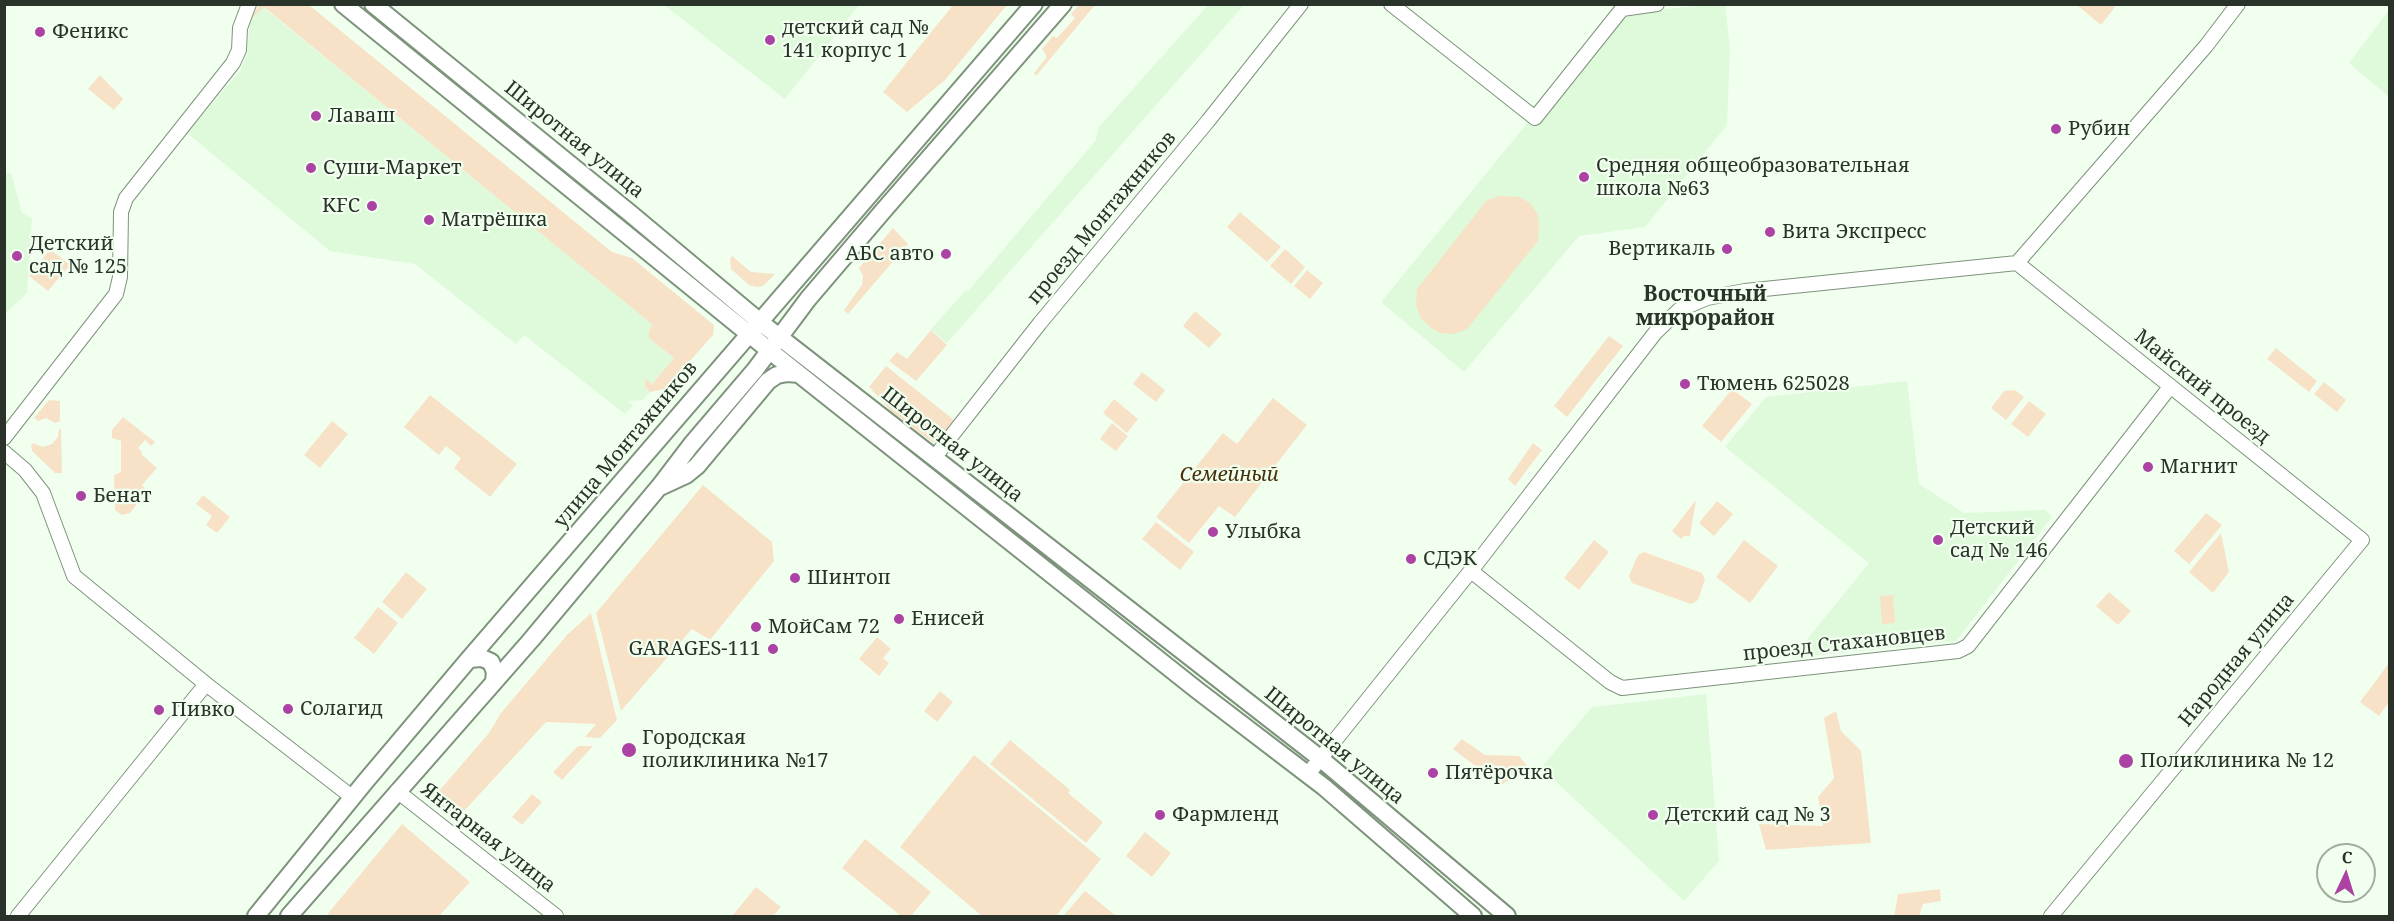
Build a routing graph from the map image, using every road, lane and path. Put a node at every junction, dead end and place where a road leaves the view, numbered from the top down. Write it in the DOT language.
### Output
graph roads {
  1 [pos="249,4"];
  2 [pos="343,4"];
  3 [pos="373,4"];
  4 [pos="1034,4"];
  5 [pos="1063,4"];
  6 [pos="1300,4"];
  7 [pos="1391,4"];
  8 [pos="1657,4"];
  9 [pos="2238,4"];
  10 [pos="2017,263"];
  11 [pos="755,329"];
  12 [pos="780,337"];
  13 [pos="770,351"];
  14 [pos="799,374"];
  15 [pos="2170,387"];
  16 [pos="4,438"];
  17 [pos="4,452"];
  18 [pos="934,458"];
  19 [pos="659,487"];
  20 [pos="2362,540"];
  21 [pos="1062,557"];
  22 [pos="1471,571"];
  23 [pos="1049,572"];
  24 [pos="1099,586"];
  25 [pos="1086,602"];
  26 [pos="469,659"];
  27 [pos="494,681"];
  28 [pos="206,684"];
  29 [pos="1320,759"];
  30 [pos="1308,774"];
  31 [pos="397,791"];
  32 [pos="352,797"];
  33 [pos="18,916"];
  34 [pos="256,916"];
  35 [pos="289,916"];
  36 [pos="556,916"];
  37 [pos="1473,916"];
  38 [pos="1507,916"];
  39 [pos="2051,916"];
  1 -- 16 [label="street"];
  2 -- 11 [label="main road, Широтная улица"];
  3 -- 11 [label="main road, Широтная улица"];
  4 -- 11 [label="main road, улица Монтажников"];
  5 -- 12 [label="main road"];
  6 -- 18 [label="street, проезд Монтажников"];
  7 -- 8 [label="street"];
  9 -- 10 [label="street"];
  10 -- 15 [label="street, Майский проезд"];
  10 -- 22 [label="street"];
  11 -- 12 [label="main road, Широтная улица"];
  11 -- 13 [label="main road, Широтная улица"];
  11 -- 26 [label="main road, улица Монтажников"];
  12 -- 13 [label="main road"];
  12 -- 18 [label="main road, Широтная улица"];
  13 -- 14 [label="main road, Широтная улица"];
  13 -- 19 [label="main road"];
  14 -- 19 [label="main road"];
  14 -- 23 [label="main road, Широтная улица"];
  15 -- 20 [label="street, Майский проезд"];
  15 -- 22 [label="street, проезд Стахановцев"];
  17 -- 28 [label="street"];
  18 -- 21 [label="main road, Широтная улица"];
  19 -- 27 [label="main road"];
  20 -- 39 [label="street, Народная улица"];
  21 -- 23 [label="main road"];
  21 -- 24 [label="main road, Широтная улица"];
  22 -- 29 [label="street"];
  23 -- 25 [label="main road, Широтная улица"];
  24 -- 25 [label="main road"];
  24 -- 29 [label="main road, Широтная улица"];
  25 -- 30 [label="main road, Широтная улица"];
  26 -- 27 [label="main road"];
  26 -- 32 [label="main road, улица Монтажников"];
  27 -- 31 [label="main road"];
  28 -- 32 [label="street"];
  28 -- 33 [label="street"];
  29 -- 30 [label="street"];
  29 -- 38 [label="main road, Широтная улица"];
  30 -- 37 [label="main road, Широтная улица"];
  31 -- 35 [label="main road"];
  31 -- 36 [label="street, Янтарная улица"];
  32 -- 34 [label="main road, улица Монтажников"];
}
